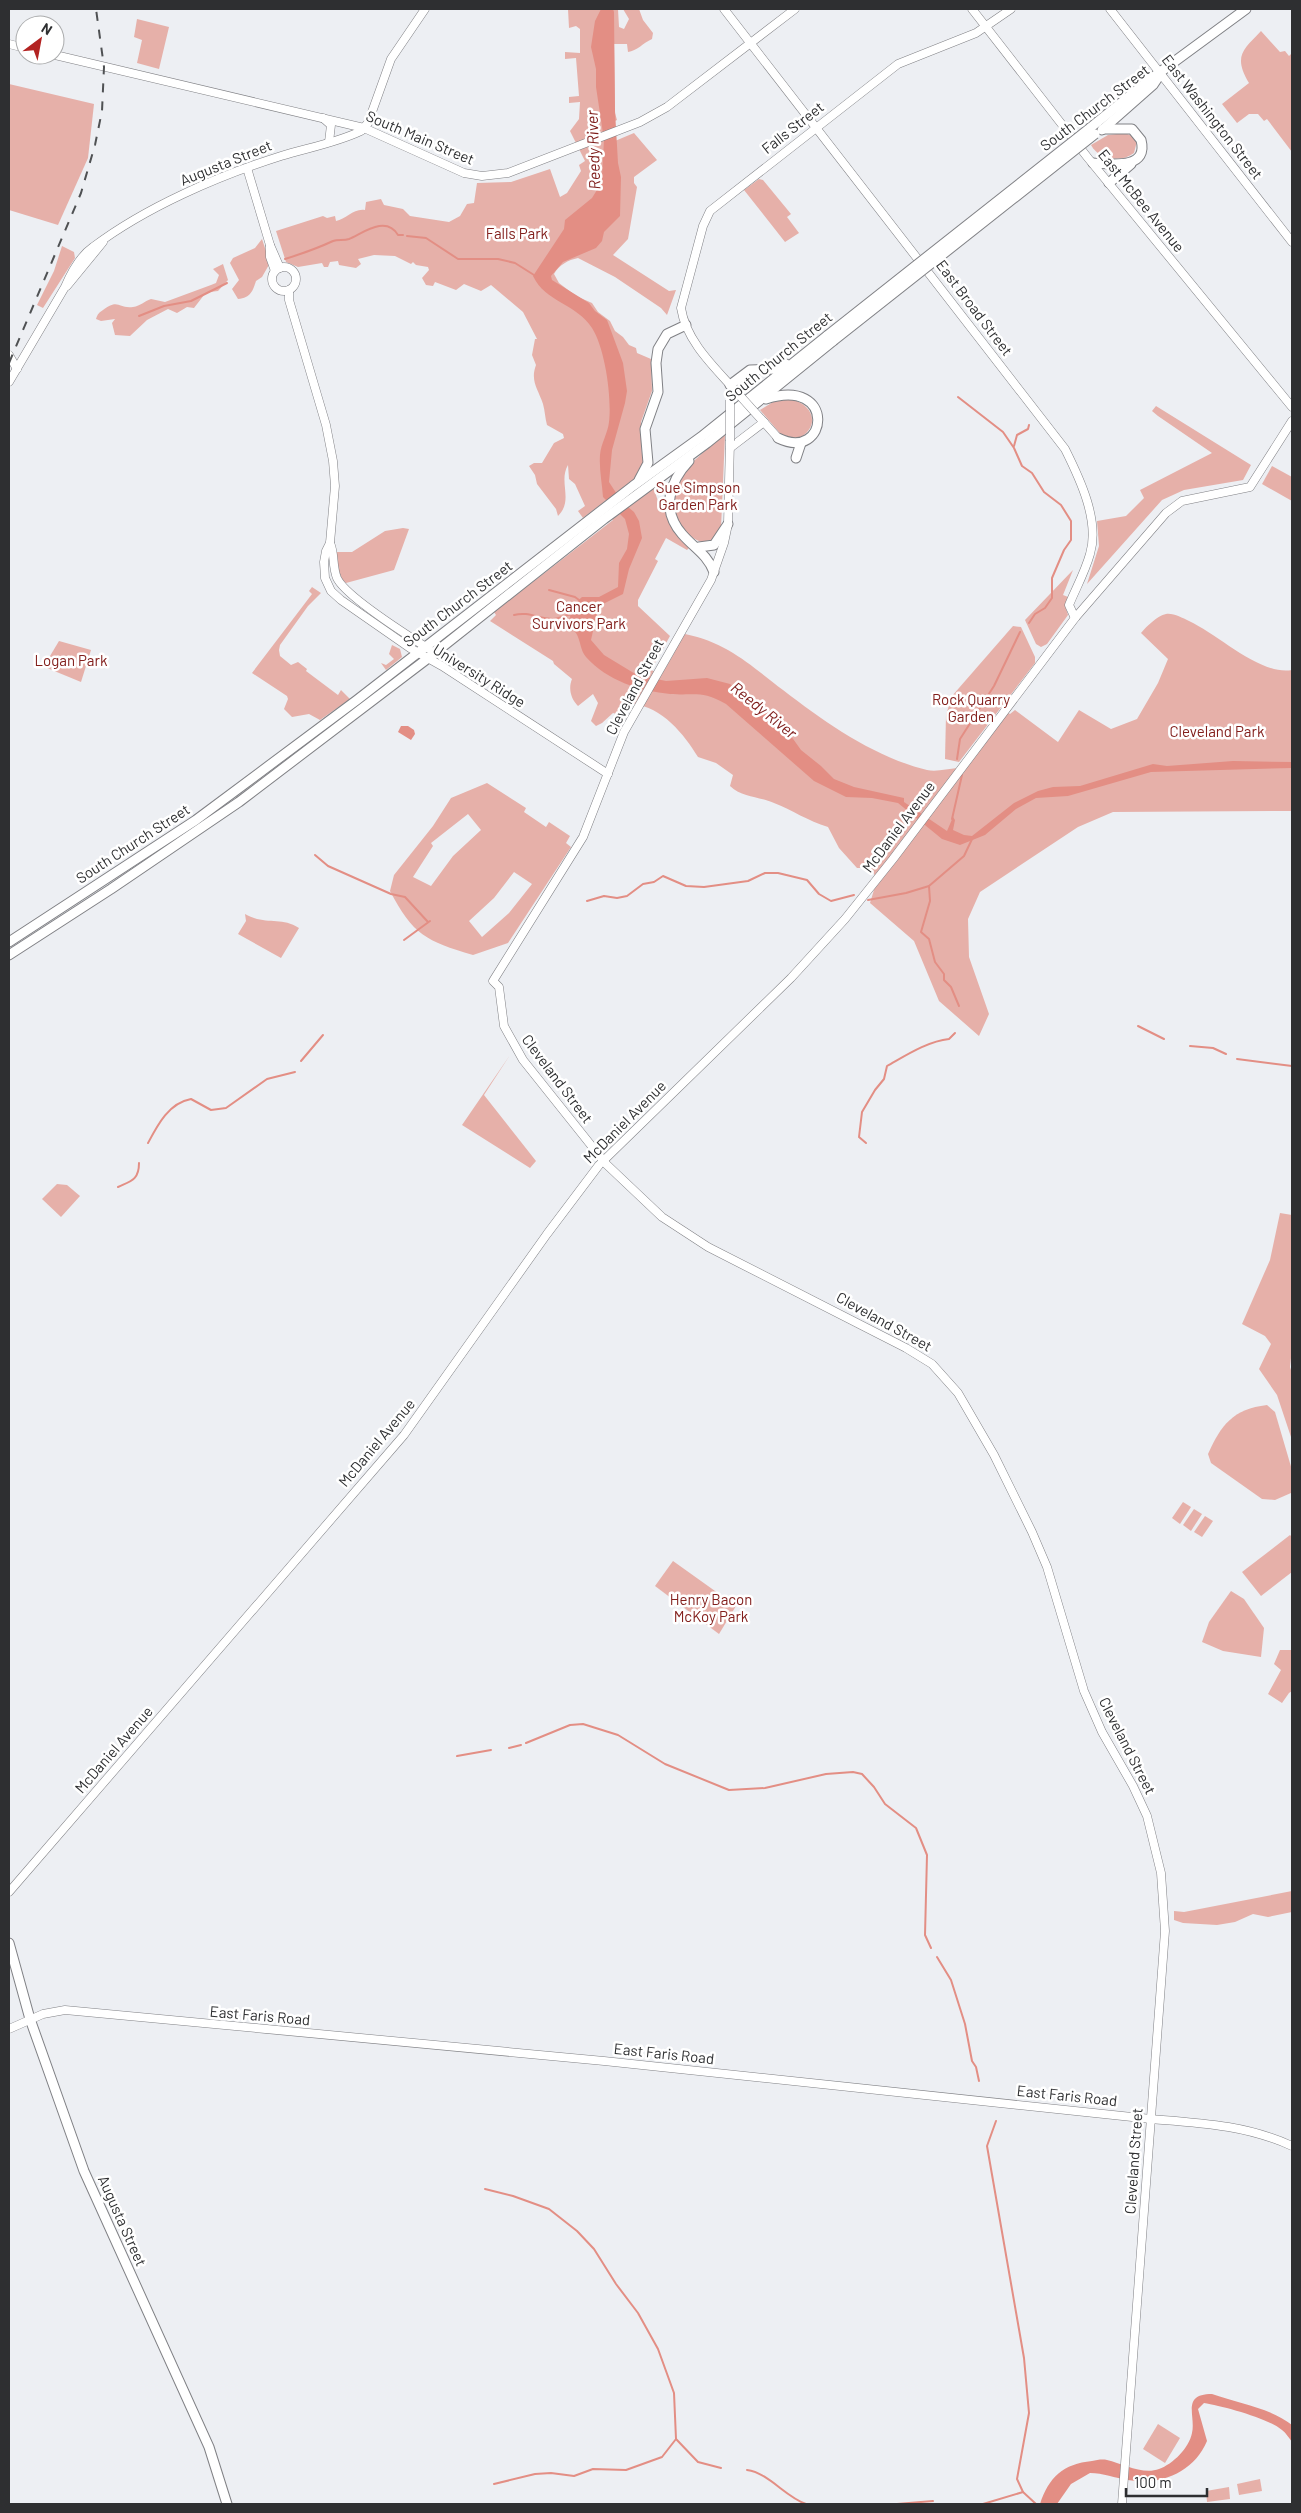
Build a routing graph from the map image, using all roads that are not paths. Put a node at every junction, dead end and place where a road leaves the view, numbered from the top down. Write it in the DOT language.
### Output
graph roads {
  1 [pos="426,9"];
  2 [pos="724,9"];
  3 [pos="795,9"];
  4 [pos="972,9"];
  5 [pos="1011,9"];
  6 [pos="1110,9"];
  7 [pos="1246,9"];
  8 [pos="986,27"];
  9 [pos="750,43"];
  10 [pos="65,57"];
  11 [pos="1161,73"];
  12 [pos="322,117"];
  13 [pos="364,128"];
  14 [pos="816,128"];
  15 [pos="1103,129"];
  16 [pos="1093,131"];
  17 [pos="329,142"];
  18 [pos="1133,162"];
  19 [pos="1093,163"];
  20 [pos="248,168"];
  21 [pos="1109,183"];
  22 [pos="1292,242"];
  23 [pos="278,269"];
  24 [pos="280,290"];
  25 [pos="289,290"];
  26 [pos="289,300"];
  27 [pos="686,325"];
  28 [pos="831,338"];
  29 [pos="810,350"];
  30 [pos="9,355"];
  31 [pos="17,369"];
  32 [pos="9,382"];
  33 [pos="732,386"];
  34 [pos="761,400"];
  35 [pos="1292,407"];
  36 [pos="762,420"];
  37 [pos="1292,421"];
  38 [pos="778,438"];
  39 [pos="707,443"];
  40 [pos="730,444"];
  41 [pos="801,444"];
  42 [pos="796,458"];
  43 [pos="630,492"];
  44 [pos="602,516"];
  45 [pos="728,524"];
  46 [pos="330,543"];
  47 [pos="699,547"];
  48 [pos="714,572"];
  49 [pos="328,586"];
  50 [pos="355,597"];
  51 [pos="1075,618"];
  52 [pos="425,646"];
  53 [pos="417,652"];
  54 [pos="431,656"];
  55 [pos="608,774"];
  56 [pos="9,942"];
  57 [pos="9,955"];
  58 [pos="603,1161"];
  59 [pos="9,1892"];
  60 [pos="9,1943"];
  61 [pos="30,2018"];
  62 [pos="9,2029"];
  63 [pos="1151,2119"];
  64 [pos="1292,2146"];
  65 [pos="226,2504"];
  66 [pos="1122,2504"];
  1 -- 13 [label="street"];
  2 -- 9 [label="street, East Broad Street"];
  3 -- 9 [label="street, South Main Street"];
  4 -- 8 [label="street, East McBee Avenue"];
  5 -- 8 [label="street, Falls Street"];
  6 -- 11 [label="street, East Washington Street"];
  7 -- 11 [label="main road"];
  8 -- 14 [label="street, Falls Street"];
  8 -- 19 [label="street, East McBee Avenue"];
  9 -- 13 [label="street, South Main Street"];
  9 -- 14 [label="street, East Broad Street"];
  10 -- 12 [label="street, South Main Street"];
  11 -- 15 [label="main road, South Church Street"];
  11 -- 16 [label="main road, South Church Street"];
  11 -- 22 [label="street, East Washington Street"];
  12 -- 13 [label="street, South Main Street"];
  12 -- 17 [label="street"];
  13 -- 17 [label="street, Augusta Street"];
  14 -- 27 [label="street, Falls Street"];
  14 -- 51 [label="street, East Broad Street"];
  15 -- 16 [label="main road, South Church Street"];
  15 -- 18 [label="main road"];
  16 -- 28 [label="main road, South Church Street, bridge"];
  17 -- 20 [label="street, Augusta Street"];
  18 -- 19 [label="main road"];
  18 -- 21 [label="main road"];
  19 -- 21 [label="street, East McBee Avenue"];
  20 -- 23 [label="street"];
  20 -- 31 [label="street, Augusta Street"];
  21 -- 35 [label="street, East McBee Avenue"];
  23 -- 24 [label="street"];
  23 -- 25 [label="street"];
  24 -- 25 [label="street"];
  24 -- 26 [label="street, University Ridge"];
  25 -- 26 [label="street, University Ridge"];
  26 -- 46 [label="street, University Ridge"];
  27 -- 33 [label="street"];
  27 -- 43 [label="main road"];
  28 -- 29 [label="main road, South Church Street"];
  28 -- 34 [label="main road, South Church Street"];
  29 -- 33 [label="main road"];
  29 -- 43 [label="main road, South Church Street"];
  30 -- 31 [label="street"];
  31 -- 32 [label="street, Augusta Street"];
  33 -- 36 [label="street, bridge"];
  33 -- 40 [label="street, Cleveland Street, bridge"];
  34 -- 39 [label="main road, South Church Street"];
  34 -- 41 [label="main road"];
  36 -- 38 [label="street"];
  36 -- 40 [label="street"];
  37 -- 51 [label="street, McDaniel Avenue"];
  38 -- 41 [label="main road"];
  39 -- 43 [label="main road, South Church Street"];
  39 -- 47 [label="main road"];
  40 -- 45 [label="street, Cleveland Street"];
  41 -- 42 [label="main road"];
  43 -- 44 [label="main road, South Church Street"];
  44 -- 52 [label="main road, South Church Street"];
  44 -- 54 [label="main road, South Church Street"];
  45 -- 47 [label="main road"];
  45 -- 48 [label="street, Cleveland Street"];
  46 -- 49 [label="street, University Ridge"];
  46 -- 50 [label="street, University Ridge"];
  47 -- 48 [label="main road"];
  48 -- 55 [label="street, Cleveland Street"];
  49 -- 50 [label="street"];
  49 -- 53 [label="street, University Ridge"];
  50 -- 52 [label="street, University Ridge"];
  51 -- 58 [label="street, McDaniel Avenue"];
  52 -- 53 [label="main road, South Church Street"];
  52 -- 54 [label="street, University Ridge"];
  53 -- 54 [label="street, University Ridge"];
  53 -- 56 [label="main road, South Church Street"];
  54 -- 55 [label="street, University Ridge"];
  54 -- 57 [label="main road, South Church Street"];
  55 -- 58 [label="street, Cleveland Street"];
  58 -- 59 [label="street, McDaniel Avenue"];
  58 -- 63 [label="street, Cleveland Street"];
  60 -- 61 [label="main road, Augusta Street"];
  61 -- 62 [label="street, East Faris Road"];
  61 -- 63 [label="street, East Faris Road"];
  61 -- 65 [label="main road, Augusta Street"];
  63 -- 64 [label="street, East Faris Road"];
  63 -- 66 [label="street, Cleveland Street"];
}
